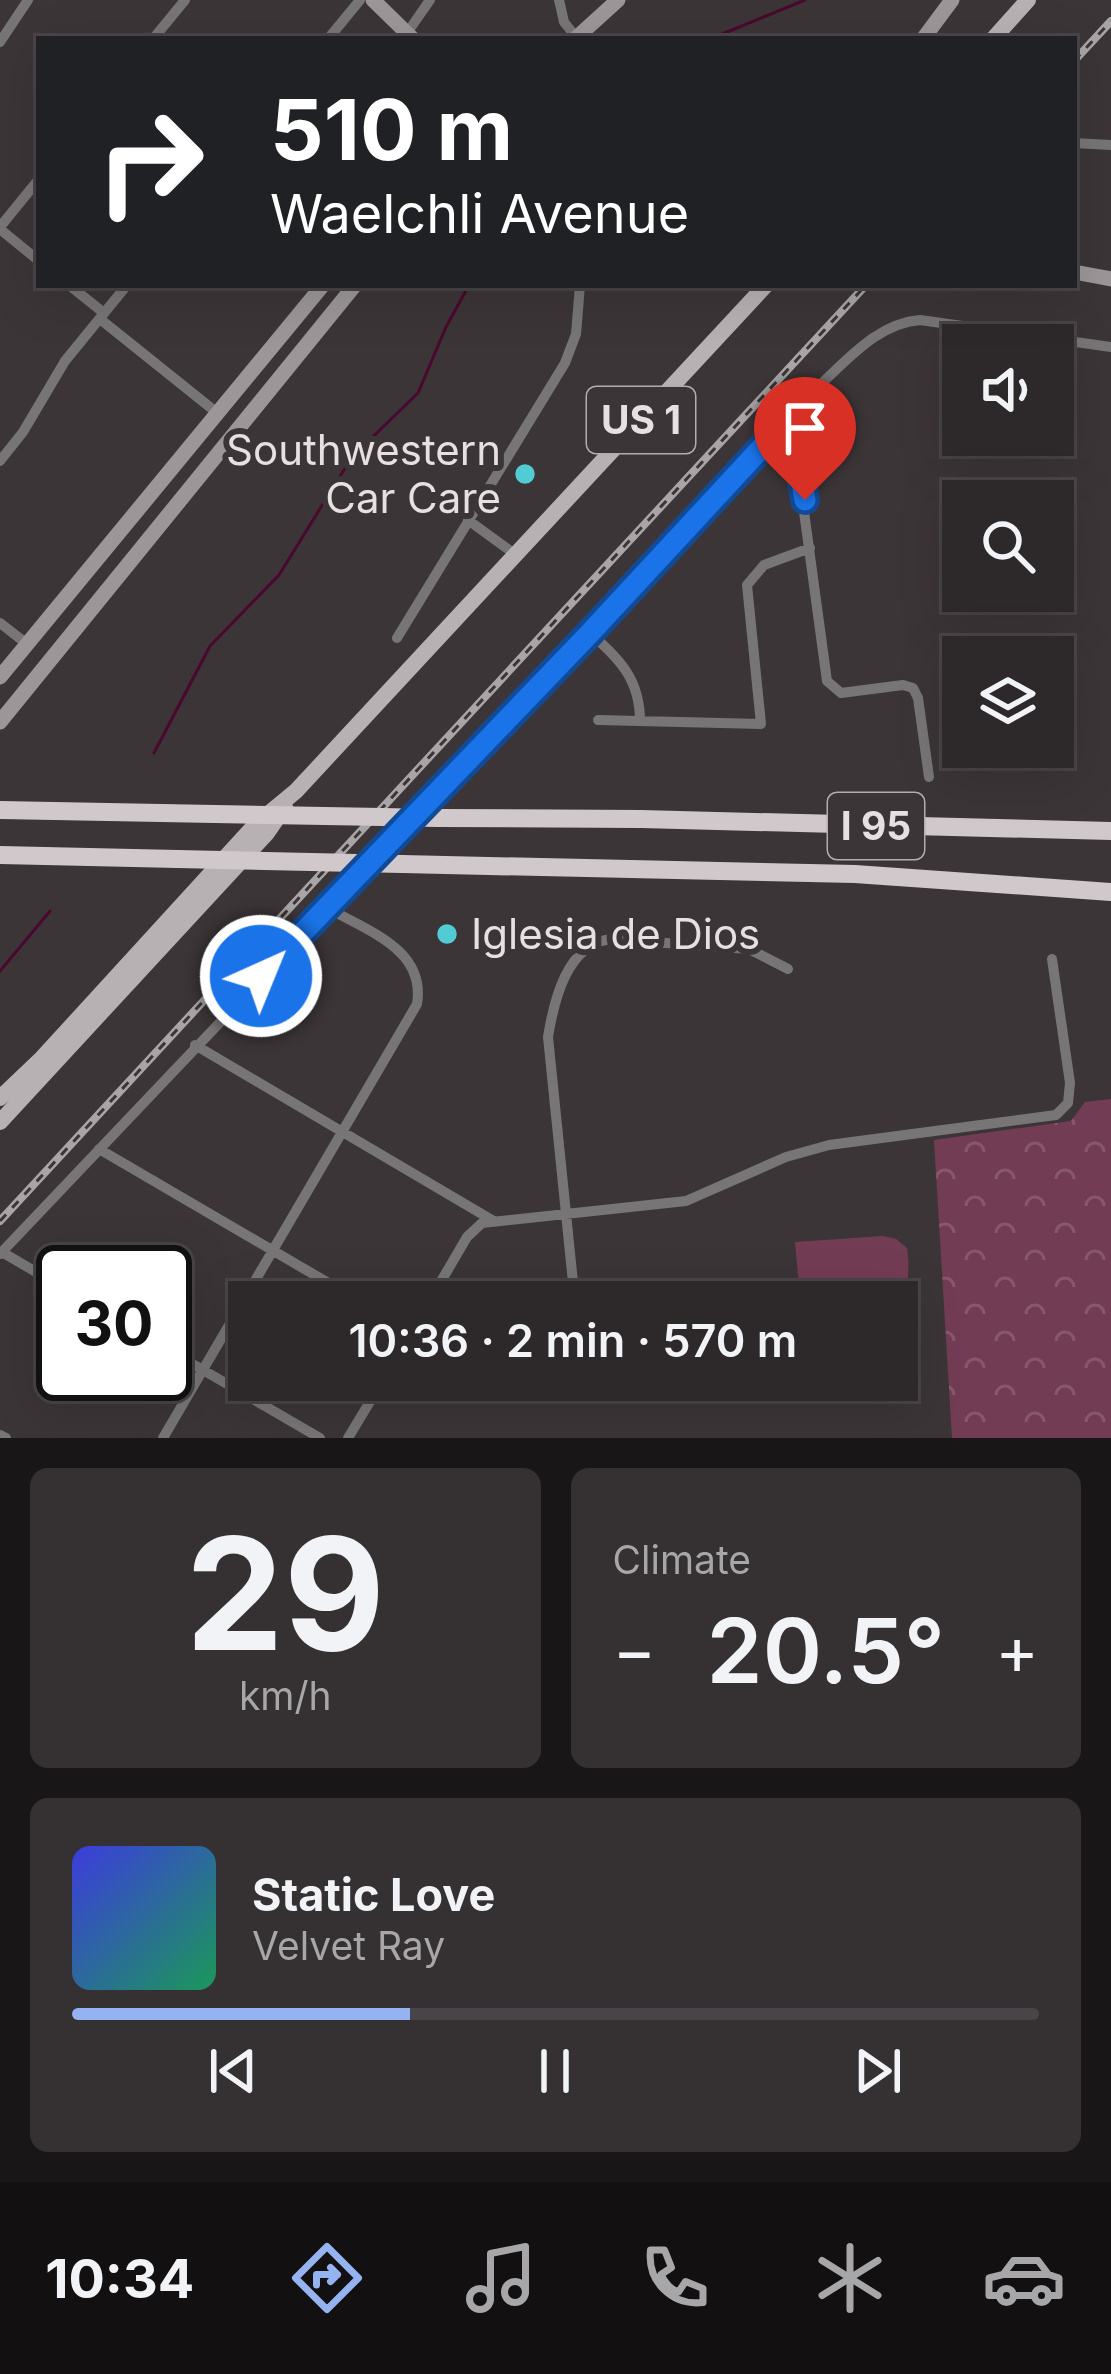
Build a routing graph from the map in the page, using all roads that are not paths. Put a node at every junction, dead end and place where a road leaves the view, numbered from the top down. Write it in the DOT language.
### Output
graph roads {
  1 [pos="28,0"];
  2 [pos="185,0"];
  3 [pos="360,0"];
  4 [pos="373,0"];
  5 [pos="430,0"];
  6 [pos="559,0"];
  7 [pos="618,0"];
  8 [pos="952,0"];
  9 [pos="1028,0"];
  10 [pos="155,36"];
  11 [pos="330,36"];
  12 [pos="410,36"];
  13 [pos="573,36"];
  14 [pos="576,36"];
  15 [pos="924,36"];
  16 [pos="996,36"];
  17 [pos="0,42"];
  18 [pos="1077,143"];
  19 [pos="1111,145"];
  20 [pos="36,183"];
  21 [pos="0,228"];
  22 [pos="36,258"];
  23 [pos="1077,273"];
  24 [pos="1111,279"];
  25 [pos="72,288"];
  26 [pos="125,288"];
  27 [pos="320,288"];
  28 [pos="353,288"];
  29 [pos="580,288"];
  30 [pos="763,288"];
  31 [pos="102,316"];
  32 [pos="295,318"];
  33 [pos="315,335"];
  34 [pos="1111,347"];
  35 [pos="216,412"];
  36 [pos="791,416"];
  37 [pos="0,434"];
  38 [pos="13,445"];
  39 [pos="0,461"];
  40 [pos="469,520"];
  41 [pos="810,548"];
  42 [pos="516,556"];
  43 [pos="0,623"];
  44 [pos="590,633"];
  45 [pos="397,638"];
  46 [pos="27,644"];
  47 [pos="0,677"];
  48 [pos="598,720"];
  49 [pos="0,722"];
  50 [pos="640,722"];
  51 [pos="929,777"];
  52 [pos="296,791"];
  53 [pos="0,810"];
  54 [pos="1111,831"];
  55 [pos="0,855"];
  56 [pos="1111,892"];
  57 [pos="328,908"];
  58 [pos="1052,959"];
  59 [pos="788,969"];
  60 [pos="195,1045"];
  61 [pos="0,1098"];
  62 [pos="0,1122"];
  63 [pos="342,1132"];
  64 [pos="99,1149"];
  65 [pos="566,1211"];
  66 [pos="492,1220"];
  67 [pos="273,1250"];
  68 [pos="1,1253"];
  69 [pos="36,1273"];
  70 [pos="325,1281"];
  71 [pos="441,1281"];
  72 [pos="573,1281"];
  73 [pos="192,1364"];
  74 [pos="203,1370"];
  75 [pos="370,1401"];
  76 [pos="164,1438"];
  77 [pos="320,1438"];
  78 [pos="348,1438"];
  1 -- 17 [label="street"];
  2 -- 10 [label="street"];
  3 -- 11 [label="street"];
  4 -- 12 [label="street"];
  5 -- 12 [label="street"];
  6 -- 13 [label="street"];
  7 -- 14 [label="street"];
  8 -- 15 [label="street"];
  9 -- 16 [label="main road"];
  18 -- 19 [label="street"];
  20 -- 21 [label="street"];
  21 -- 22 [label="street"];
  23 -- 24 [label="street"];
  25 -- 31 [label="street"];
  26 -- 31 [label="street"];
  27 -- 32 [label="street"];
  28 -- 33 [label="street"];
  29 -- 40 [label="street"];
  30 -- 42 [label="main road, US 1"];
  31 -- 35 [label="street"];
  31 -- 38 [label="street"];
  32 -- 33 [label="street"];
  32 -- 35 [label="street"];
  33 -- 49 [label="street"];
  34 -- 36 [label="street"];
  35 -- 46 [label="street"];
  36 -- 41 [label="street"];
  36 -- 44 [label="street"];
  37 -- 38 [label="street"];
  38 -- 39 [label="street"];
  40 -- 42 [label="street"];
  40 -- 45 [label="street"];
  41 -- 50 [label="street"];
  41 -- 51 [label="street"];
  42 -- 52 [label="main road, US 1"];
  43 -- 46 [label="street"];
  44 -- 50 [label="street"];
  44 -- 57 [label="street"];
  46 -- 47 [label="street"];
  48 -- 50 [label="street"];
  52 -- 61 [label="main road, US 1"];
  52 -- 62 [label="main road, US 1"];
  53 -- 54 [label="highway, I 95, bridge"];
  55 -- 56 [label="highway, I 95, bridge"];
  57 -- 60 [label="street"];
  57 -- 63 [label="street"];
  58 -- 65 [label="street"];
  59 -- 65 [label="street"];
  60 -- 63 [label="street"];
  60 -- 64 [label="street"];
  63 -- 66 [label="street"];
  63 -- 67 [label="street"];
  64 -- 67 [label="street"];
  64 -- 68 [label="street"];
  65 -- 66 [label="street"];
  65 -- 72 [label="street"];
  66 -- 71 [label="street"];
  67 -- 70 [label="street"];
  67 -- 74 [label="street"];
  68 -- 69 [label="street"];
  73 -- 74 [label="street"];
  74 -- 76 [label="street"];
  74 -- 77 [label="street"];
  75 -- 78 [label="street"];
}
